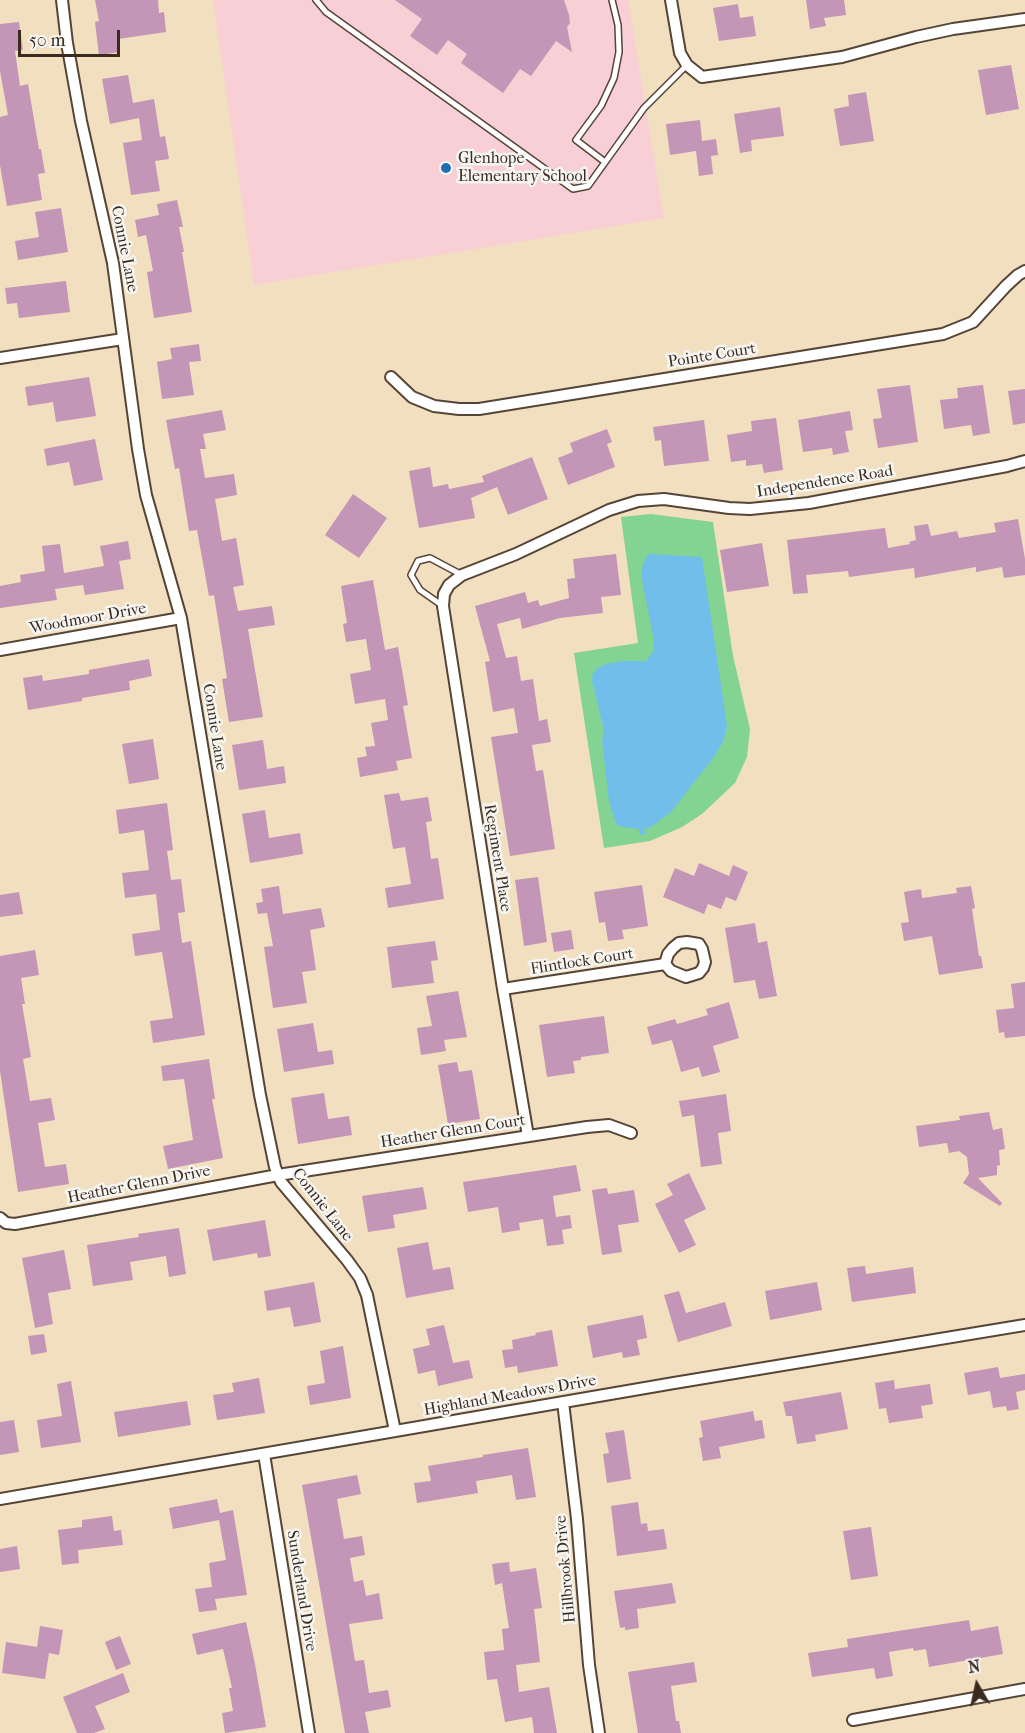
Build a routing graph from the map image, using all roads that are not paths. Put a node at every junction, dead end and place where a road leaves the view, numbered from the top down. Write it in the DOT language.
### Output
graph roads {
  1 [pos="62,0"];
  2 [pos="316,0"];
  3 [pos="612,0"];
  4 [pos="671,0"];
  5 [pos="1025,19"];
  6 [pos="691,68"];
  7 [pos="605,162"];
  8 [pos="1025,272"];
  9 [pos="123,339"];
  10 [pos="0,358"];
  11 [pos="391,377"];
  12 [pos="1025,461"];
  13 [pos="1007,466"];
  14 [pos="1025,467"];
  15 [pos="462,574"];
  16 [pos="448,585"];
  17 [pos="443,606"];
  18 [pos="181,618"];
  19 [pos="0,651"];
  20 [pos="665,964"];
  21 [pos="503,989"];
  22 [pos="631,1133"];
  23 [pos="528,1136"];
  24 [pos="278,1175"];
  25 [pos="3,1220"];
  26 [pos="1025,1324"];
  27 [pos="562,1402"];
  28 [pos="395,1431"];
  29 [pos="264,1454"];
  30 [pos="0,1499"];
  31 [pos="1025,1689"];
  32 [pos="853,1720"];
  33 [pos="309,1733"];
  34 [pos="599,1733"];
  1 -- 9 [label="street, Connie Lane"];
  2 -- 7 [label="lane"];
  3 -- 7 [label="lane"];
  4 -- 6 [label="street"];
  5 -- 6 [label="street"];
  6 -- 7 [label="lane"];
  8 -- 11 [label="street, Pointe Court"];
  9 -- 10 [label="street"];
  9 -- 18 [label="street, Connie Lane"];
  12 -- 13 [label="street, Independence Road"];
  13 -- 14 [label="street, Independence Road"];
  13 -- 15 [label="street, Independence Road"];
  15 -- 16 [label="street, Independence Road"];
  15 -- 17 [label="lane"];
  16 -- 17 [label="street, Regiment Place"];
  17 -- 21 [label="street, Regiment Place"];
  18 -- 19 [label="street, Woodmoor Drive"];
  18 -- 24 [label="street, Connie Lane"];
  20 -- 21 [label="street, Flintlock Court"];
  21 -- 23 [label="street, Regiment Place"];
  22 -- 23 [label="street, Heather Glenn Court"];
  23 -- 24 [label="street, Heather Glenn Court"];
  24 -- 25 [label="street, Heather Glenn Drive"];
  24 -- 28 [label="street, Connie Lane"];
  26 -- 27 [label="street, Highland Meadows Drive"];
  27 -- 28 [label="street, Highland Meadows Drive"];
  27 -- 34 [label="street, Hillbrook Drive"];
  28 -- 29 [label="street, Highland Meadows Drive"];
  29 -- 30 [label="street, Highland Meadows Drive"];
  29 -- 33 [label="street, Sunderland Drive"];
  31 -- 32 [label="street"];
}
